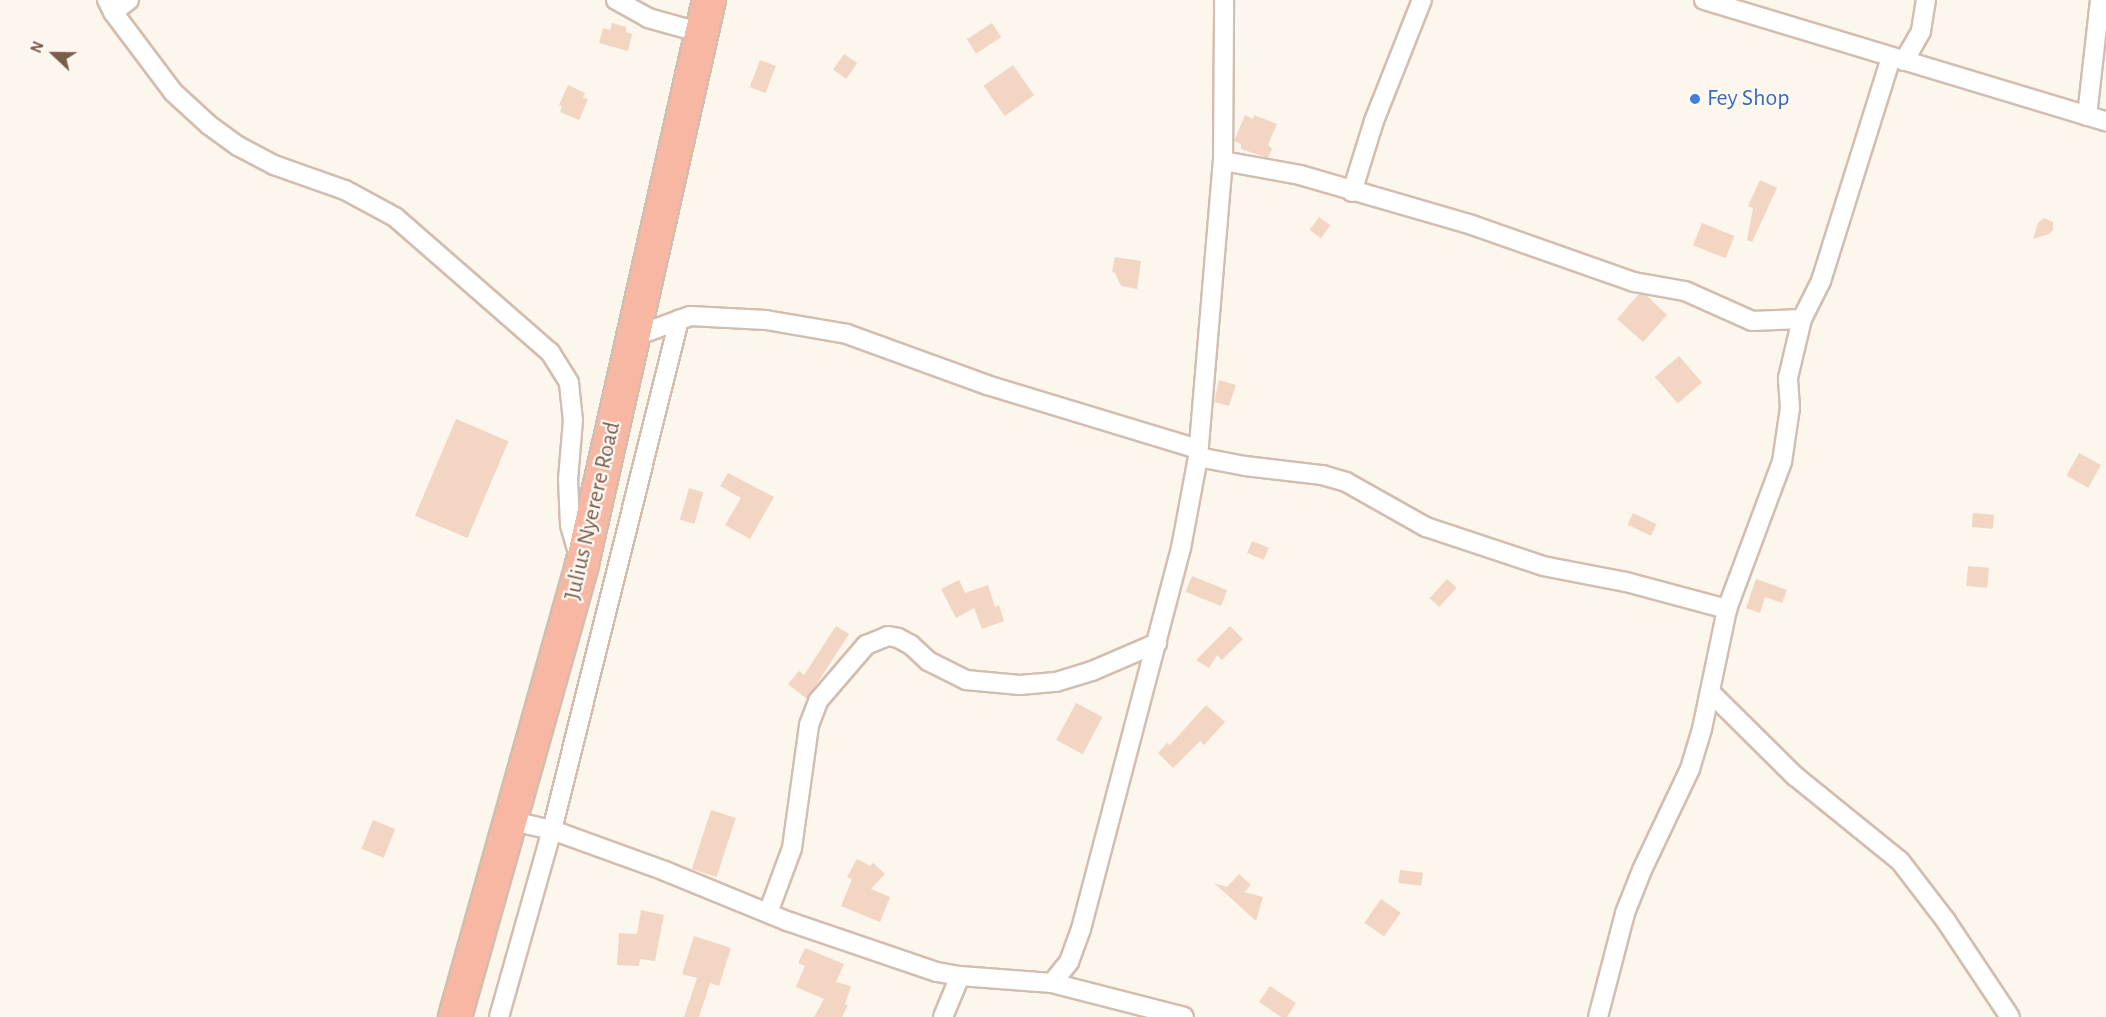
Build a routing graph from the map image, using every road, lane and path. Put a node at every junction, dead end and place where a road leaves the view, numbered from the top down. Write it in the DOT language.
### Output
graph roads {
  1 [pos="129,0"];
  2 [pos="616,0"];
  3 [pos="709,0"];
  4 [pos="1224,0"];
  5 [pos="1422,0"];
  6 [pos="1704,0"];
  7 [pos="1926,0"];
  8 [pos="2100,0"];
  9 [pos="110,6"];
  10 [pos="702,33"];
  11 [pos="1897,59"];
  12 [pos="2087,116"];
  13 [pos="2106,121"];
  14 [pos="1223,161"];
  15 [pos="1352,192"];
  16 [pos="1802,319"];
  17 [pos="679,320"];
  18 [pos="633,337"];
  19 [pos="1197,453"];
  20 [pos="582,564"];
  21 [pos="1727,609"];
  22 [pos="1157,642"];
  23 [pos="1710,692"];
  24 [pos="512,821"];
  25 [pos="552,830"];
  26 [pos="768,913"];
  27 [pos="1069,962"];
  28 [pos="960,976"];
  29 [pos="1052,983"];
  30 [pos="1075,990"];
  31 [pos="455,1017"];
  32 [pos="499,1017"];
  33 [pos="943,1017"];
  34 [pos="1184,1017"];
  35 [pos="1598,1017"];
  36 [pos="2010,1017"];
  1 -- 9 [label="street"];
  2 -- 10 [label="street"];
  3 -- 10 [label="highway, Julius Nyerere Road"];
  4 -- 14 [label="street"];
  5 -- 15 [label="street"];
  6 -- 11 [label="street"];
  7 -- 11 [label="street"];
  8 -- 12 [label="street"];
  9 -- 20 [label="street"];
  10 -- 18 [label="highway, Julius Nyerere Road"];
  11 -- 12 [label="street"];
  11 -- 16 [label="street"];
  12 -- 13 [label="street"];
  14 -- 15 [label="street"];
  14 -- 19 [label="street"];
  15 -- 16 [label="street"];
  16 -- 21 [label="street"];
  17 -- 18 [label="street"];
  17 -- 19 [label="street"];
  17 -- 25 [label="street"];
  18 -- 20 [label="highway, Julius Nyerere Road"];
  19 -- 21 [label="street"];
  19 -- 22 [label="street"];
  20 -- 24 [label="highway, Julius Nyerere Road"];
  21 -- 23 [label="street"];
  22 -- 26 [label="street"];
  22 -- 27 [label="street"];
  23 -- 35 [label="street"];
  23 -- 36 [label="street"];
  24 -- 25 [label="street"];
  24 -- 31 [label="highway, Julius Nyerere Road"];
  25 -- 26 [label="street"];
  25 -- 32 [label="street"];
  26 -- 28 [label="street"];
  27 -- 29 [label="street"];
  27 -- 30 [label="street"];
  28 -- 29 [label="street"];
  28 -- 33 [label="street"];
  29 -- 30 [label="street"];
  30 -- 34 [label="street"];
}
